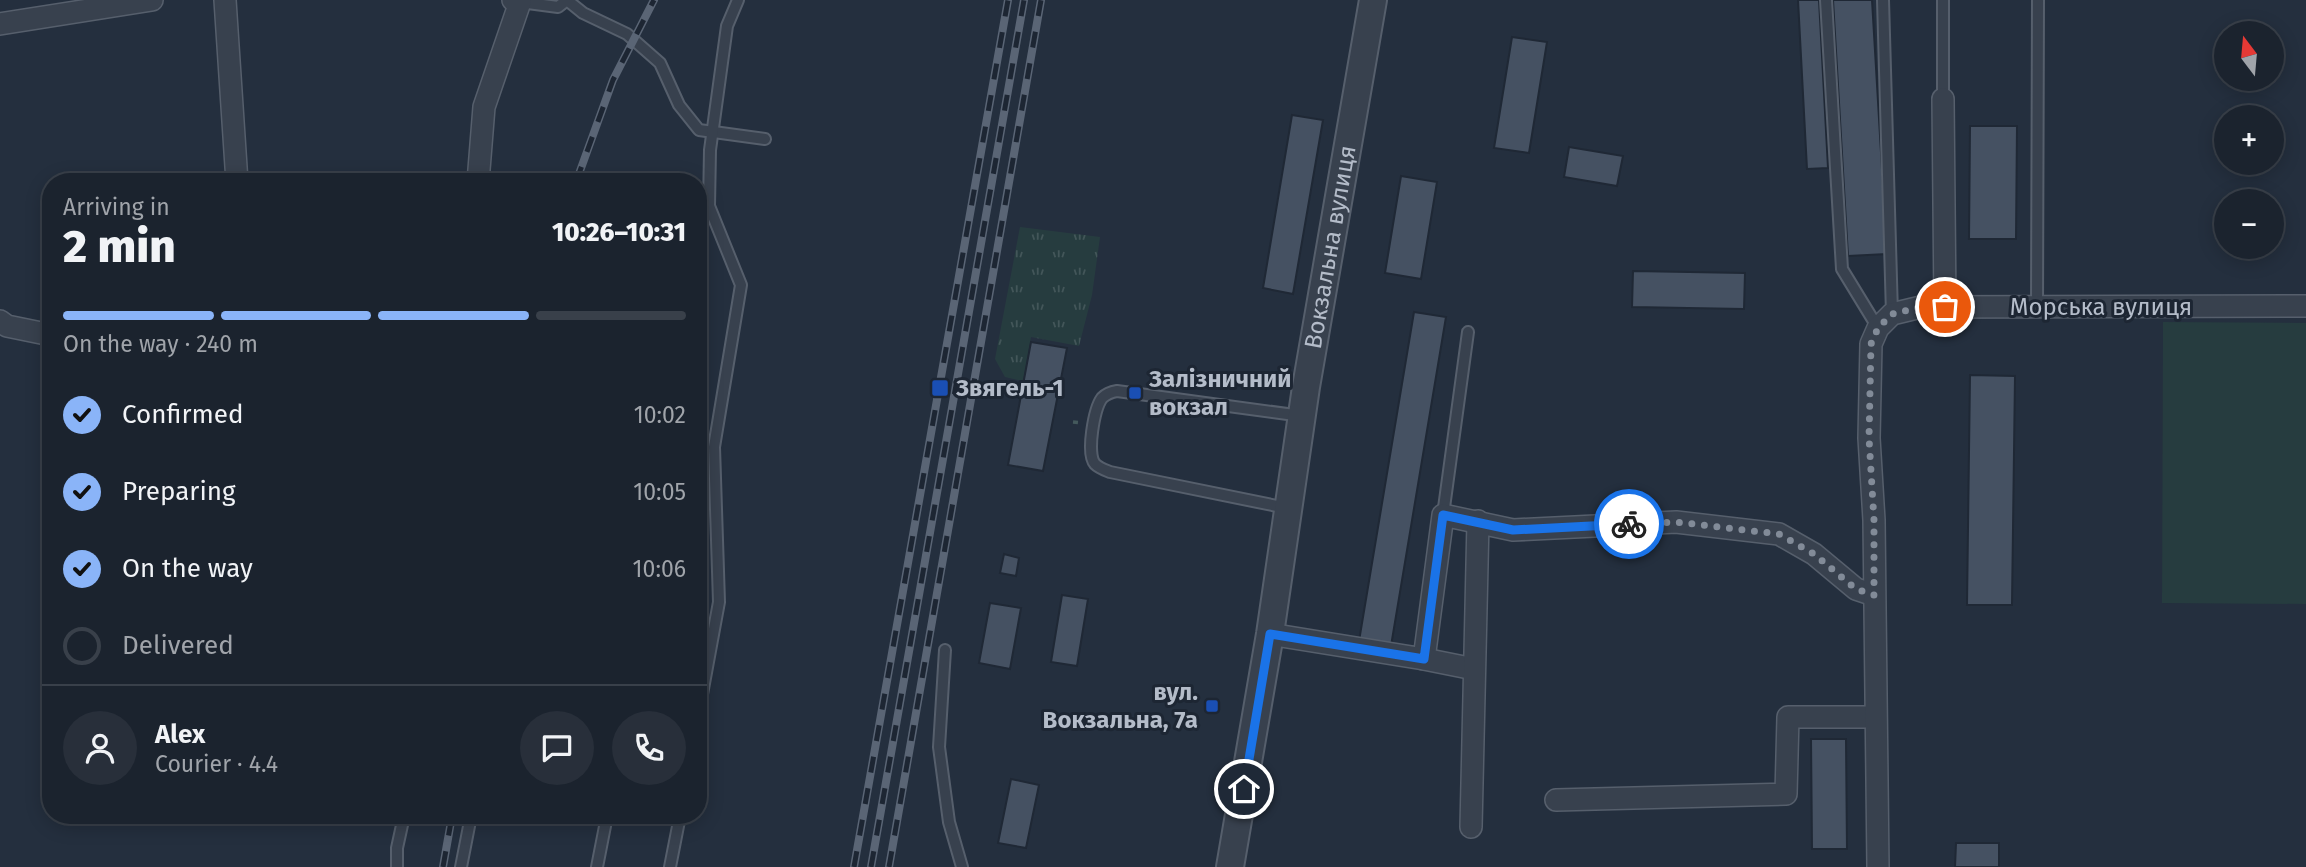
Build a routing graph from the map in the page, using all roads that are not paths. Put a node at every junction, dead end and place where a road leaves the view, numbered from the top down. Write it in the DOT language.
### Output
graph roads {
  1 [pos="152,0"];
  2 [pos="225,0"];
  3 [pos="738,0"];
  4 [pos="1373,0"];
  5 [pos="1826,0"];
  6 [pos="1883,0"];
  7 [pos="1943,0"];
  8 [pos="2038,0"];
  9 [pos="517,1"];
  10 [pos="0,24"];
  11 [pos="1943,99"];
  12 [pos="712,132"];
  13 [pos="765,139"];
  14 [pos="236,173"];
  15 [pos="479,173"];
  16 [pos="2306,306"];
  17 [pos="1945,307"];
  18 [pos="2037,307"];
  19 [pos="0,321"];
  20 [pos="1881,329"];
  21 [pos="1468,332"];
  22 [pos="42,333"];
  23 [pos="1302,416"];
  24 [pos="1288,508"];
  25 [pos="1443,515"];
  26 [pos="1478,522"];
  27 [pos="1874,595"];
  28 [pos="1270,634"];
  29 [pos="946,650"];
  30 [pos="1424,659"];
  31 [pos="707,668"];
  32 [pos="1474,669"];
  33 [pos="1875,717"];
  34 [pos="1556,800"];
  35 [pos="402,824"];
  36 [pos="469,824"];
  37 [pos="605,824"];
  38 [pos="678,824"];
  39 [pos="1471,827"];
  40 [pos="397,867"];
  41 [pos="461,867"];
  42 [pos="597,867"];
  43 [pos="670,867"];
  44 [pos="962,867"];
  45 [pos="1230,867"];
  46 [pos="1878,867"];
  1 -- 10 [label="street"];
  2 -- 14 [label="street"];
  3 -- 12 [label="lane"];
  4 -- 23 [label="street, Вокзальна вулиця"];
  5 -- 20 [label="lane"];
  6 -- 20 [label="lane"];
  7 -- 11 [label="lane"];
  8 -- 18 [label="lane"];
  9 -- 12 [label="lane"];
  9 -- 15 [label="street"];
  11 -- 17 [label="street"];
  12 -- 13 [label="lane"];
  12 -- 31 [label="lane"];
  16 -- 18 [label="street, Морська вулиця"];
  17 -- 18 [label="street, Морська вулиця"];
  17 -- 20 [label="street, Морська вулиця"];
  19 -- 22 [label="street"];
  20 -- 27 [label="street"];
  21 -- 25 [label="lane"];
  23 -- 24 [label="street, Вокзальна вулиця"];
  23 -- 24 [label="lane"];
  24 -- 28 [label="street, Вокзальна вулиця"];
  25 -- 26 [label="street"];
  25 -- 30 [label="street"];
  26 -- 27 [label="street"];
  26 -- 32 [label="street"];
  27 -- 33 [label="street"];
  28 -- 30 [label="street"];
  28 -- 45 [label="street, Вокзальна вулиця"];
  29 -- 44 [label="lane"];
  30 -- 32 [label="street"];
  32 -- 39 [label="street"];
  33 -- 34 [label="street"];
  33 -- 46 [label="street"];
  35 -- 40 [label="lane"];
  36 -- 41 [label="lane"];
  37 -- 42 [label="lane"];
  38 -- 43 [label="lane"];
}
